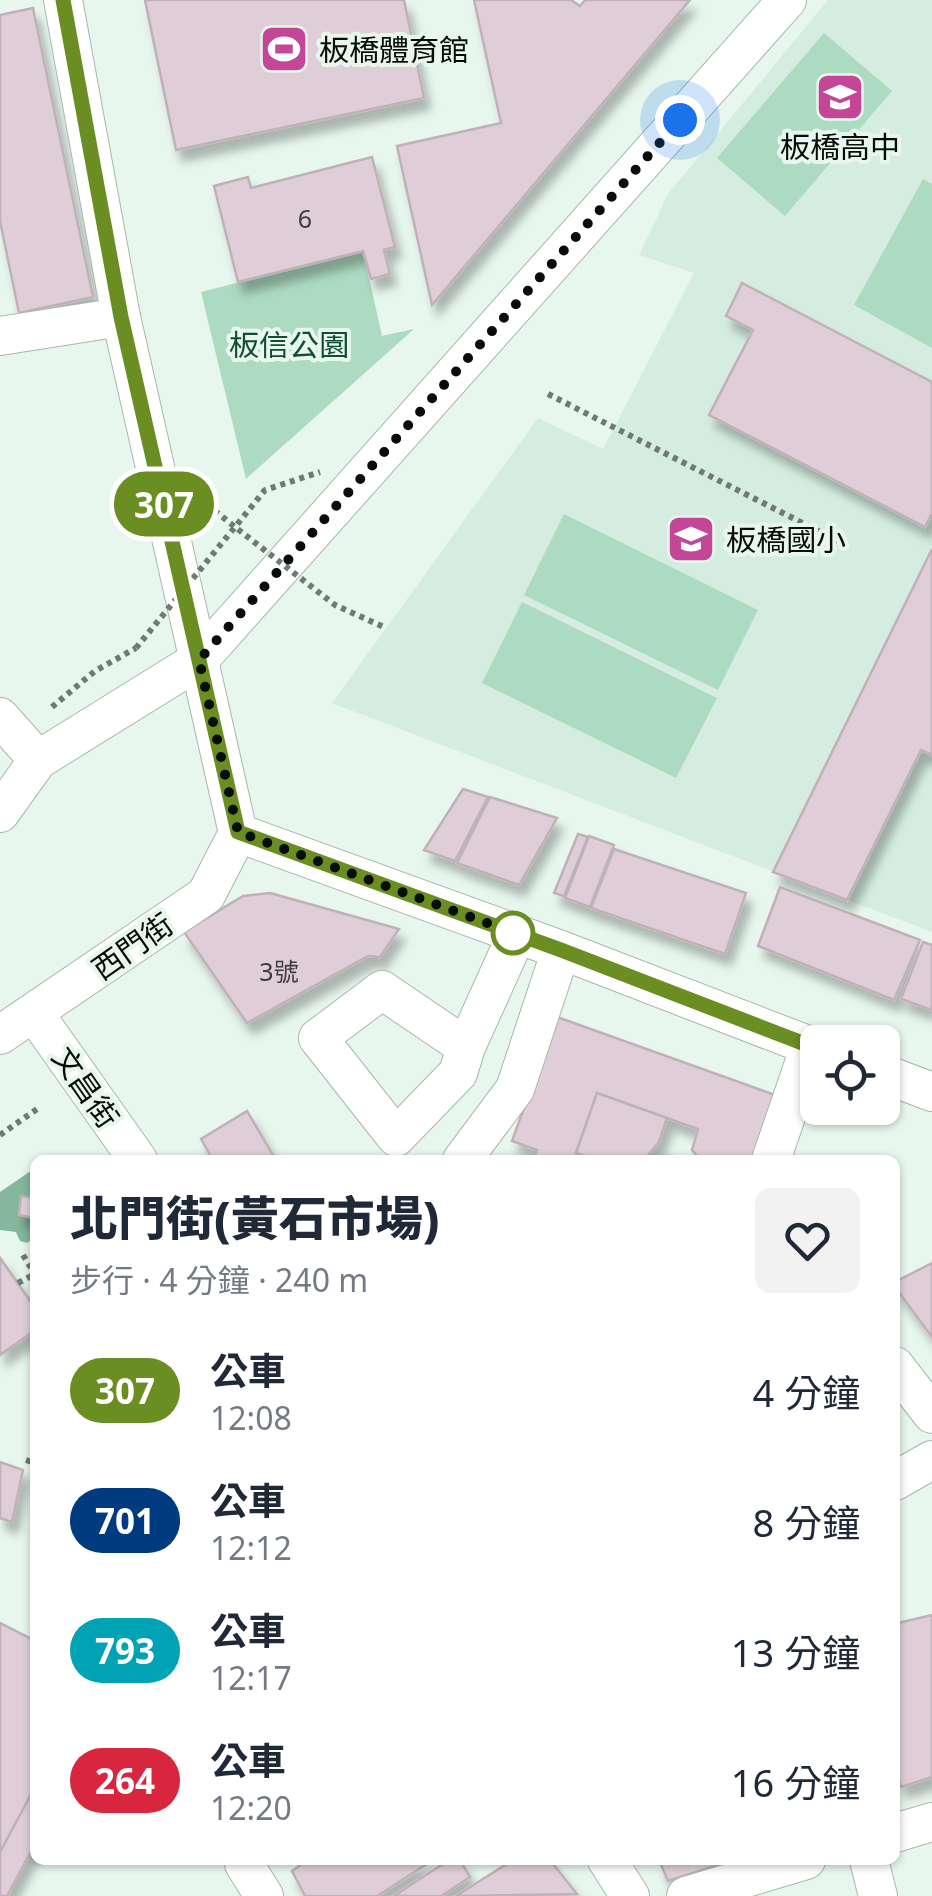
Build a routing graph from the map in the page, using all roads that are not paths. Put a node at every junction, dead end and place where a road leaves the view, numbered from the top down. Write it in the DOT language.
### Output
graph roads {
  1 [pos="63,0"];
  2 [pos="787,0"];
  3 [pos="121,317"];
  4 [pos="0,336"];
  5 [pos="199,660"];
  6 [pos="18,738"];
  7 [pos="0,813"];
  8 [pos="238,832"];
  9 [pos="517,934"];
  10 [pos="561,950"];
  11 [pos="34,1014"];
  12 [pos="0,1035"];
  13 [pos="800,1043"];
  14 [pos="466,1048"];
  15 [pos="900,1080"];
  16 [pos="800,1084"];
  17 [pos="932,1092"];
  18 [pos="134,1155"];
  19 [pos="466,1155"];
  20 [pos="773,1155"];
  21 [pos="900,1372"];
  22 [pos="932,1414"];
  23 [pos="932,1460"];
  24 [pos="900,1479"];
  25 [pos="932,1822"];
  26 [pos="900,1832"];
  27 [pos="248,1865"];
  28 [pos="610,1865"];
  29 [pos="789,1865"];
  30 [pos="870,1865"];
  31 [pos="264,1896"];
  32 [pos="630,1896"];
  33 [pos="686,1896"];
  34 [pos="878,1896"];
  1 -- 3 [label="street"];
  2 -- 5 [label="street"];
  3 -- 4 [label="street"];
  3 -- 5 [label="street"];
  5 -- 6 [label="street"];
  5 -- 8 [label="street"];
  6 -- 7 [label="street"];
  8 -- 9 [label="street"];
  8 -- 11 [label="street, 西門街"];
  9 -- 10 [label="street"];
  9 -- 14 [label="street"];
  10 -- 13 [label="street"];
  10 -- 19 [label="street"];
  11 -- 12 [label="street, 西門街"];
  11 -- 18 [label="street, 文昌街"];
  15 -- 17 [label="street"];
  16 -- 20 [label="street"];
  21 -- 22 [label="street"];
  23 -- 24 [label="street"];
  25 -- 26 [label="street"];
  27 -- 31 [label="street"];
  28 -- 32 [label="street"];
  29 -- 33 [label="street"];
  30 -- 34 [label="street"];
}
